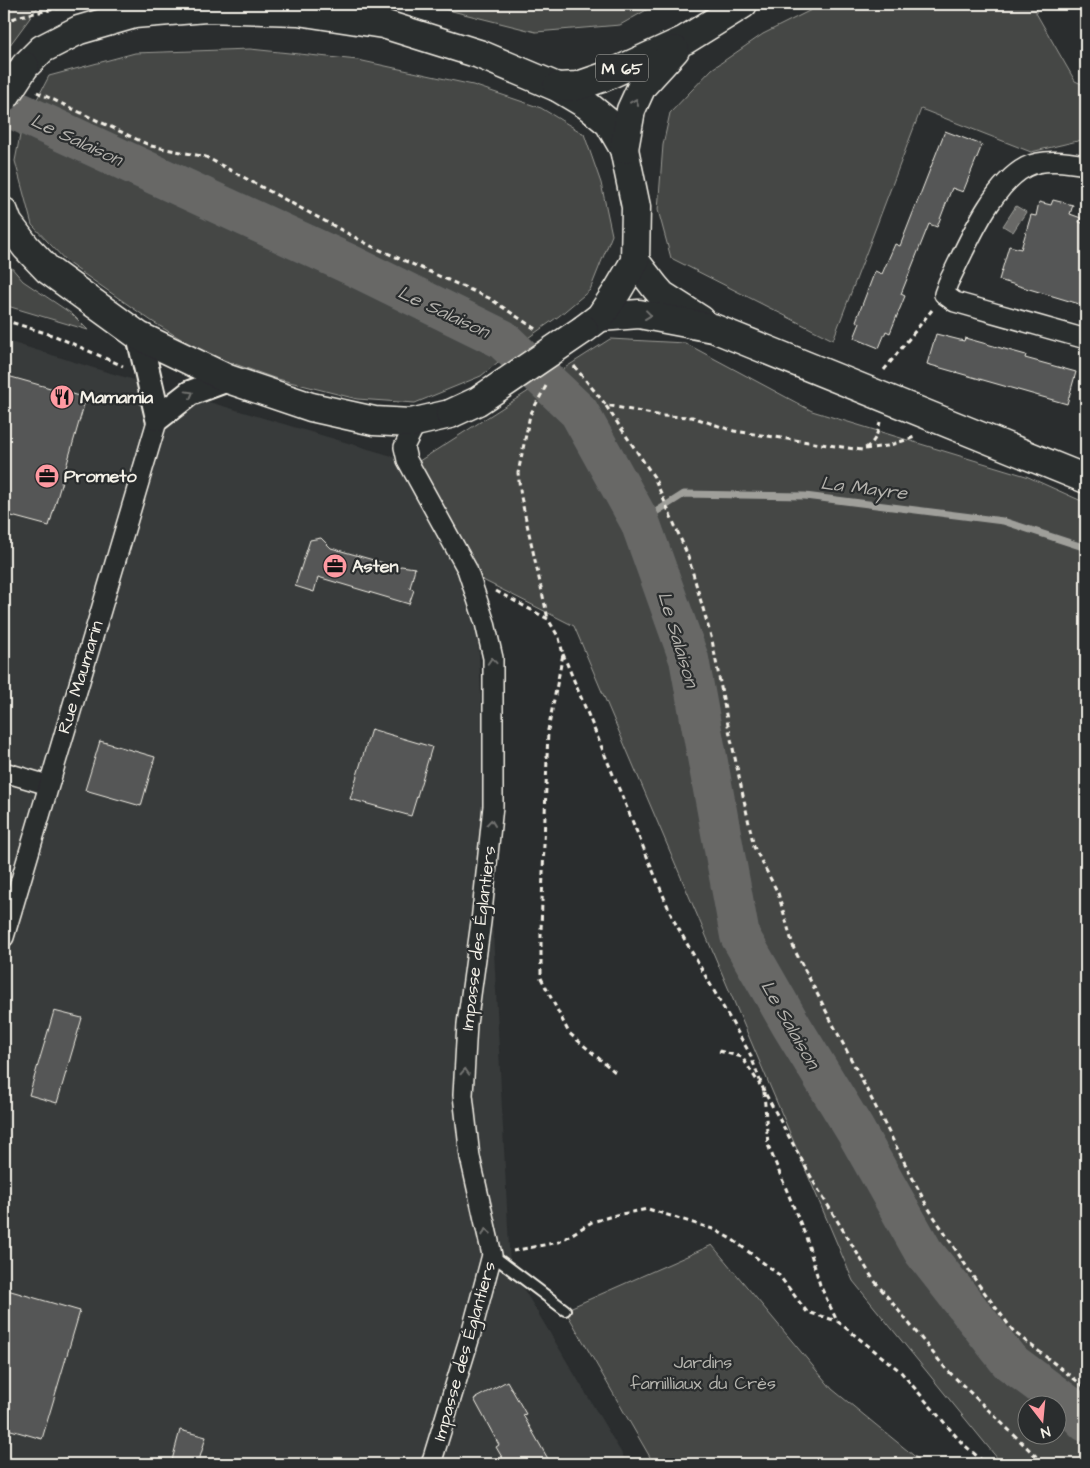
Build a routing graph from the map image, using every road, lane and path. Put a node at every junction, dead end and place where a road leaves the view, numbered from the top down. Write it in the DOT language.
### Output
graph roads {
  1 [pos="743,4"];
  2 [pos="71,6"];
  3 [pos="4,22"];
  4 [pos="684,40"];
  5 [pos="557,87"];
  6 [pos="47,97"];
  7 [pos="4,98"];
  8 [pos="624,150"];
  9 [pos="1086,165"];
  10 [pos="5,219"];
  11 [pos="635,260"];
  12 [pos="944,294"];
  13 [pos="592,323"];
  14 [pos="713,328"];
  15 [pos="543,335"];
  16 [pos="139,336"];
  17 [pos="1086,339"];
  18 [pos="566,368"];
  19 [pos="228,379"];
  20 [pos="548,382"];
  21 [pos="870,390"];
  22 [pos="606,405"];
  23 [pos="158,418"];
  24 [pos="940,419"];
  25 [pos="411,423"];
  26 [pos="862,450"];
  27 [pos="1086,479"];
  28 [pos="467,569"];
  29 [pos="548,619"];
  30 [pos="563,654"];
  31 [pos="4,772"];
  32 [pos="48,785"];
  33 [pos="4,937"];
  34 [pos="719,1051"];
  35 [pos="615,1072"];
  36 [pos="764,1091"];
  37 [pos="492,1255"];
  38 [pos="565,1310"];
  39 [pos="837,1321"];
  40 [pos="1086,1388"];
  41 [pos="431,1464"];
  42 [pos="986,1464"];
  43 [pos="1044,1464"];
  1 -- 4 [label="main road, M 65"];
  2 -- 3 [label="path"];
  4 -- 5 [label="main road, M 65"];
  8 -- 4 [label="main road, M 65, one-way"];
  5 -- 7 [label="main road, bridge"];
  5 -- 8 [label="main road"];
  6 -- 15 [label="path"];
  8 -- 11 [label="main road"];
  9 -- 12 [label="street"];
  10 -- 16 [label="main road"];
  11 -- 13 [label="main road"];
  11 -- 14 [label="main road"];
  12 -- 17 [label="street"];
  12 -- 21 [label="path"];
  13 -- 14 [label="main road, one-way"];
  13 -- 25 [label="main road, bridge"];
  14 -- 21 [label="main road"];
  16 -- 19 [label="main road"];
  16 -- 23 [label="street"];
  18 -- 22 [label="path"];
  23 -- 19 [label="street, one-way"];
  19 -- 25 [label="main road"];
  20 -- 29 [label="path"];
  21 -- 24 [label="main road"];
  21 -- 26 [label="path"];
  22 -- 26 [label="path"];
  22 -- 40 [label="path"];
  23 -- 32 [label="street, Rue Maumarin"];
  24 -- 26 [label="path"];
  24 -- 27 [label="main road"];
  25 -- 28 [label="street, Impasse des Églantiers"];
  28 -- 29 [label="path"];
  37 -- 28 [label="street, Impasse des Églantiers, one-way"];
  29 -- 30 [label="path"];
  30 -- 35 [label="path"];
  30 -- 36 [label="path"];
  31 -- 32 [label="street"];
  32 -- 33 [label="street, Rue Maumarin"];
  34 -- 36 [label="path"];
  36 -- 39 [label="path"];
  36 -- 43 [label="path"];
  37 -- 38 [label="lane"];
  37 -- 39 [label="path"];
  37 -- 41 [label="street, Impasse des Églantiers"];
  39 -- 42 [label="path"];
}
